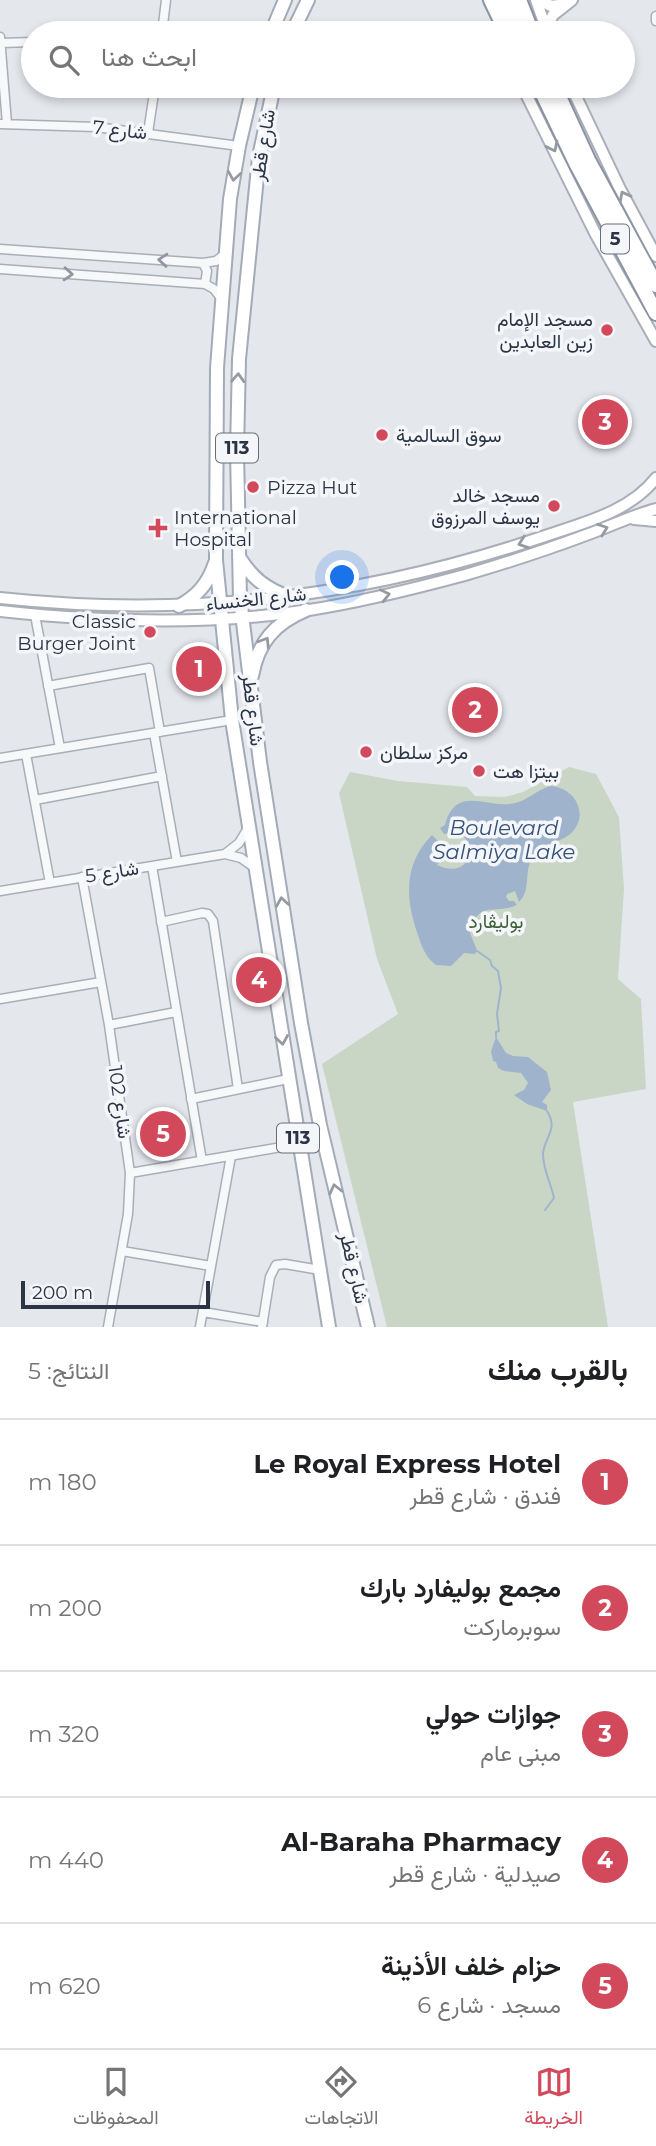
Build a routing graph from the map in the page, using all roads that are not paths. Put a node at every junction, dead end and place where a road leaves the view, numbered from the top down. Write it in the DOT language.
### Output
graph roads {
  1 [pos="166,0"];
  2 [pos="285,0"];
  3 [pos="308,0"];
  4 [pos="489,0"];
  5 [pos="506,0"];
  6 [pos="519,0"];
  7 [pos="538,0"];
  8 [pos="569,2"];
  9 [pos="656,16"];
  10 [pos="163,21"];
  11 [pos="276,21"];
  12 [pos="298,21"];
  13 [pos="495,21"];
  14 [pos="500,21"];
  15 [pos="514,21"];
  16 [pos="527,21"];
  17 [pos="544,21"];
  18 [pos="550,21"];
  19 [pos="656,21"];
  20 [pos="0,37"];
  21 [pos="21,42"];
  22 [pos="1,43"];
  23 [pos="153,98"];
  24 [pos="250,98"];
  25 [pos="271,98"];
  26 [pos="528,98"];
  27 [pos="547,98"];
  28 [pos="549,98"];
  29 [pos="577,98"];
  30 [pos="4,124"];
  31 [pos="149,133"];
  32 [pos="239,146"];
  33 [pos="0,249"];
  34 [pos="227,251"];
  35 [pos="656,256"];
  36 [pos="204,263"];
  37 [pos="0,268"];
  38 [pos="205,284"];
  39 [pos="656,285"];
  40 [pos="223,303"];
  41 [pos="656,313"];
  42 [pos="656,341"];
  43 [pos="217,368"];
  44 [pos="238,416"];
  45 [pos="656,478"];
  46 [pos="656,509"];
  47 [pos="631,519"];
  48 [pos="656,521"];
  49 [pos="239,556"];
  50 [pos="216,559"];
  51 [pos="289,597"];
  52 [pos="0,598"];
  53 [pos="240,603"];
  54 [pos="220,604"];
  55 [pos="179,606"];
  56 [pos="306,610"];
  57 [pos="0,611"];
  58 [pos="35,615"];
  59 [pos="242,617"];
  60 [pos="221,618"];
  61 [pos="48,686"];
  62 [pos="251,693"];
  63 [pos="232,720"];
  64 [pos="157,732"];
  65 [pos="60,748"];
  66 [pos="236,749"];
  67 [pos="26,754"];
  68 [pos="0,758"];
  69 [pos="260,762"];
  70 [pos="162,776"];
  71 [pos="242,787"];
  72 [pos="34,800"];
  73 [pos="268,812"];
  74 [pos="248,828"];
  75 [pos="225,854"];
  76 [pos="177,862"];
  77 [pos="152,866"];
  78 [pos="255,868"];
  79 [pos="82,877"];
  80 [pos="50,883"];
  81 [pos="0,891"];
  82 [pos="161,922"];
  83 [pos="263,922"];
  84 [pos="288,943"];
  85 [pos="272,978"];
  86 [pos="101,982"];
  87 [pos="296,993"];
  88 [pos="0,999"];
  89 [pos="176,1012"];
  90 [pos="109,1025"];
  91 [pos="288,1079"];
  92 [pos="238,1089"];
  93 [pos="191,1099"];
  94 [pos="299,1144"];
  95 [pos="231,1156"];
  96 [pos="202,1161"];
  97 [pos="130,1173"];
  98 [pos="122,1251"];
  99 [pos="211,1266"];
  100 [pos="320,1270"];
  101 [pos="203,1312"];
  102 [pos="262,1325"];
  103 [pos="108,1327"];
  104 [pos="200,1327"];
  105 [pos="329,1327"];
  106 [pos="368,1327"];
  1 -- 10 [label="street"];
  2 -- 11 [label="main road"];
  3 -- 12 [label="main road"];
  4 -- 13 [label="main road"];
  4 -- 14 [label="highway"];
  5 -- 15 [label="highway"];
  6 -- 16 [label="highway"];
  7 -- 8 [label="main road"];
  7 -- 17 [label="main road"];
  8 -- 18 [label="main road"];
  9 -- 19 [label="street"];
  20 -- 22 [label="street"];
  21 -- 22 [label="street"];
  22 -- 30 [label="street"];
  23 -- 31 [label="street"];
  24 -- 32 [label="main road, شارع قطر / 113"];
  44 -- 25 [label="main road, شارع قطر / 113, one-way"];
  26 -- 42 [label="main road, one-way"];
  27 -- 41 [label="highway, 5"];
  28 -- 39 [label="highway, 5"];
  35 -- 29 [label="main road, one-way"];
  30 -- 31 [label="street, شارع 7"];
  31 -- 32 [label="street, شارع 7"];
  32 -- 34 [label="main road, شارع قطر / 113, one-way"];
  36 -- 33 [label="street, one-way"];
  34 -- 36 [label="street"];
  34 -- 40 [label="main road, شارع قطر / 113"];
  36 -- 38 [label="street"];
  37 -- 38 [label="street, one-way"];
  38 -- 40 [label="street"];
  40 -- 43 [label="main road, شارع قطر / 113"];
  43 -- 44 [label="main road"];
  43 -- 50 [label="main road, شارع قطر / 113"];
  44 -- 49 [label="main road, شارع قطر / 113"];
  45 -- 51 [label="main road, شارع الخنساء, one-way"];
  46 -- 47 [label="main road, شارع الخنساء"];
  47 -- 48 [label="main road"];
  56 -- 47 [label="main road, شارع الخنساء, one-way"];
  49 -- 51 [label="main road"];
  49 -- 53 [label="main road, شارع قطر / 113"];
  50 -- 54 [label="main road, شارع قطر / 113"];
  50 -- 55 [label="main road"];
  51 -- 53 [label="main road, شارع الخنساء"];
  52 -- 55 [label="main road, شارع الخنساء"];
  53 -- 54 [label="main road, شارع الخنساء"];
  53 -- 59 [label="main road, شارع قطر / 113"];
  54 -- 55 [label="main road, شارع الخنساء"];
  54 -- 60 [label="main road, شارع قطر / 113"];
  56 -- 59 [label="main road, شارع الخنساء"];
  62 -- 56 [label="main road, one-way"];
  57 -- 58 [label="main road, شارع الخنساء"];
  58 -- 60 [label="main road, شارع الخنساء"];
  58 -- 61 [label="street"];
  59 -- 60 [label="main road, شارع الخنساء"];
  59 -- 62 [label="main road, شارع قطر / 113"];
  60 -- 63 [label="main road, شارع قطر / 113"];
  61 -- 64 [label="street"];
  61 -- 65 [label="street"];
  62 -- 69 [label="main road, شارع قطر / 113"];
  63 -- 64 [label="street"];
  63 -- 66 [label="main road, شارع قطر / 113"];
  64 -- 65 [label="street"];
  64 -- 70 [label="street"];
  65 -- 67 [label="street"];
  66 -- 69 [label="main road"];
  66 -- 71 [label="main road, شارع قطر / 113"];
  67 -- 68 [label="street"];
  67 -- 72 [label="street"];
  69 -- 73 [label="main road, شارع قطر / 113"];
  70 -- 72 [label="street"];
  70 -- 76 [label="street"];
  71 -- 73 [label="main road"];
  71 -- 74 [label="main road, شارع قطر / 113"];
  72 -- 80 [label="street"];
  84 -- 73 [label="main road, شارع قطر / 113, one-way"];
  74 -- 75 [label="street"];
  74 -- 78 [label="main road, شارع قطر / 113"];
  75 -- 76 [label="street, شارع 5"];
  75 -- 78 [label="street"];
  76 -- 77 [label="street, شارع 5"];
  77 -- 79 [label="street, شارع 5"];
  77 -- 82 [label="street"];
  78 -- 83 [label="main road, شارع قطر / 113"];
  79 -- 80 [label="street, شارع 5"];
  79 -- 86 [label="street, شارع 102"];
  80 -- 81 [label="street, شارع 5"];
  82 -- 89 [label="street"];
  82 -- 92 [label="street"];
  83 -- 84 [label="main road"];
  83 -- 85 [label="main road, شارع قطر / 113"];
  84 -- 87 [label="main road, شارع قطر / 113"];
  85 -- 87 [label="main road"];
  85 -- 91 [label="main road, شارع قطر / 113, one-way"];
  86 -- 88 [label="street"];
  86 -- 90 [label="street, شارع 102"];
  106 -- 87 [label="main road, شارع قطر / 113, one-way"];
  89 -- 90 [label="street"];
  89 -- 93 [label="street"];
  90 -- 97 [label="street, شارع 102"];
  91 -- 92 [label="street"];
  91 -- 94 [label="main road, شارع قطر / 113"];
  92 -- 93 [label="street"];
  93 -- 96 [label="street"];
  94 -- 95 [label="street"];
  94 -- 100 [label="main road, شارع قطر / 113"];
  95 -- 96 [label="street"];
  95 -- 99 [label="street"];
  96 -- 97 [label="street"];
  97 -- 98 [label="street, شارع 102"];
  98 -- 99 [label="street"];
  98 -- 103 [label="street, شارع 102"];
  99 -- 101 [label="street"];
  100 -- 102 [label="street"];
  100 -- 105 [label="main road, شارع قطر / 113"];
  101 -- 102 [label="street"];
  101 -- 104 [label="street"];
}
